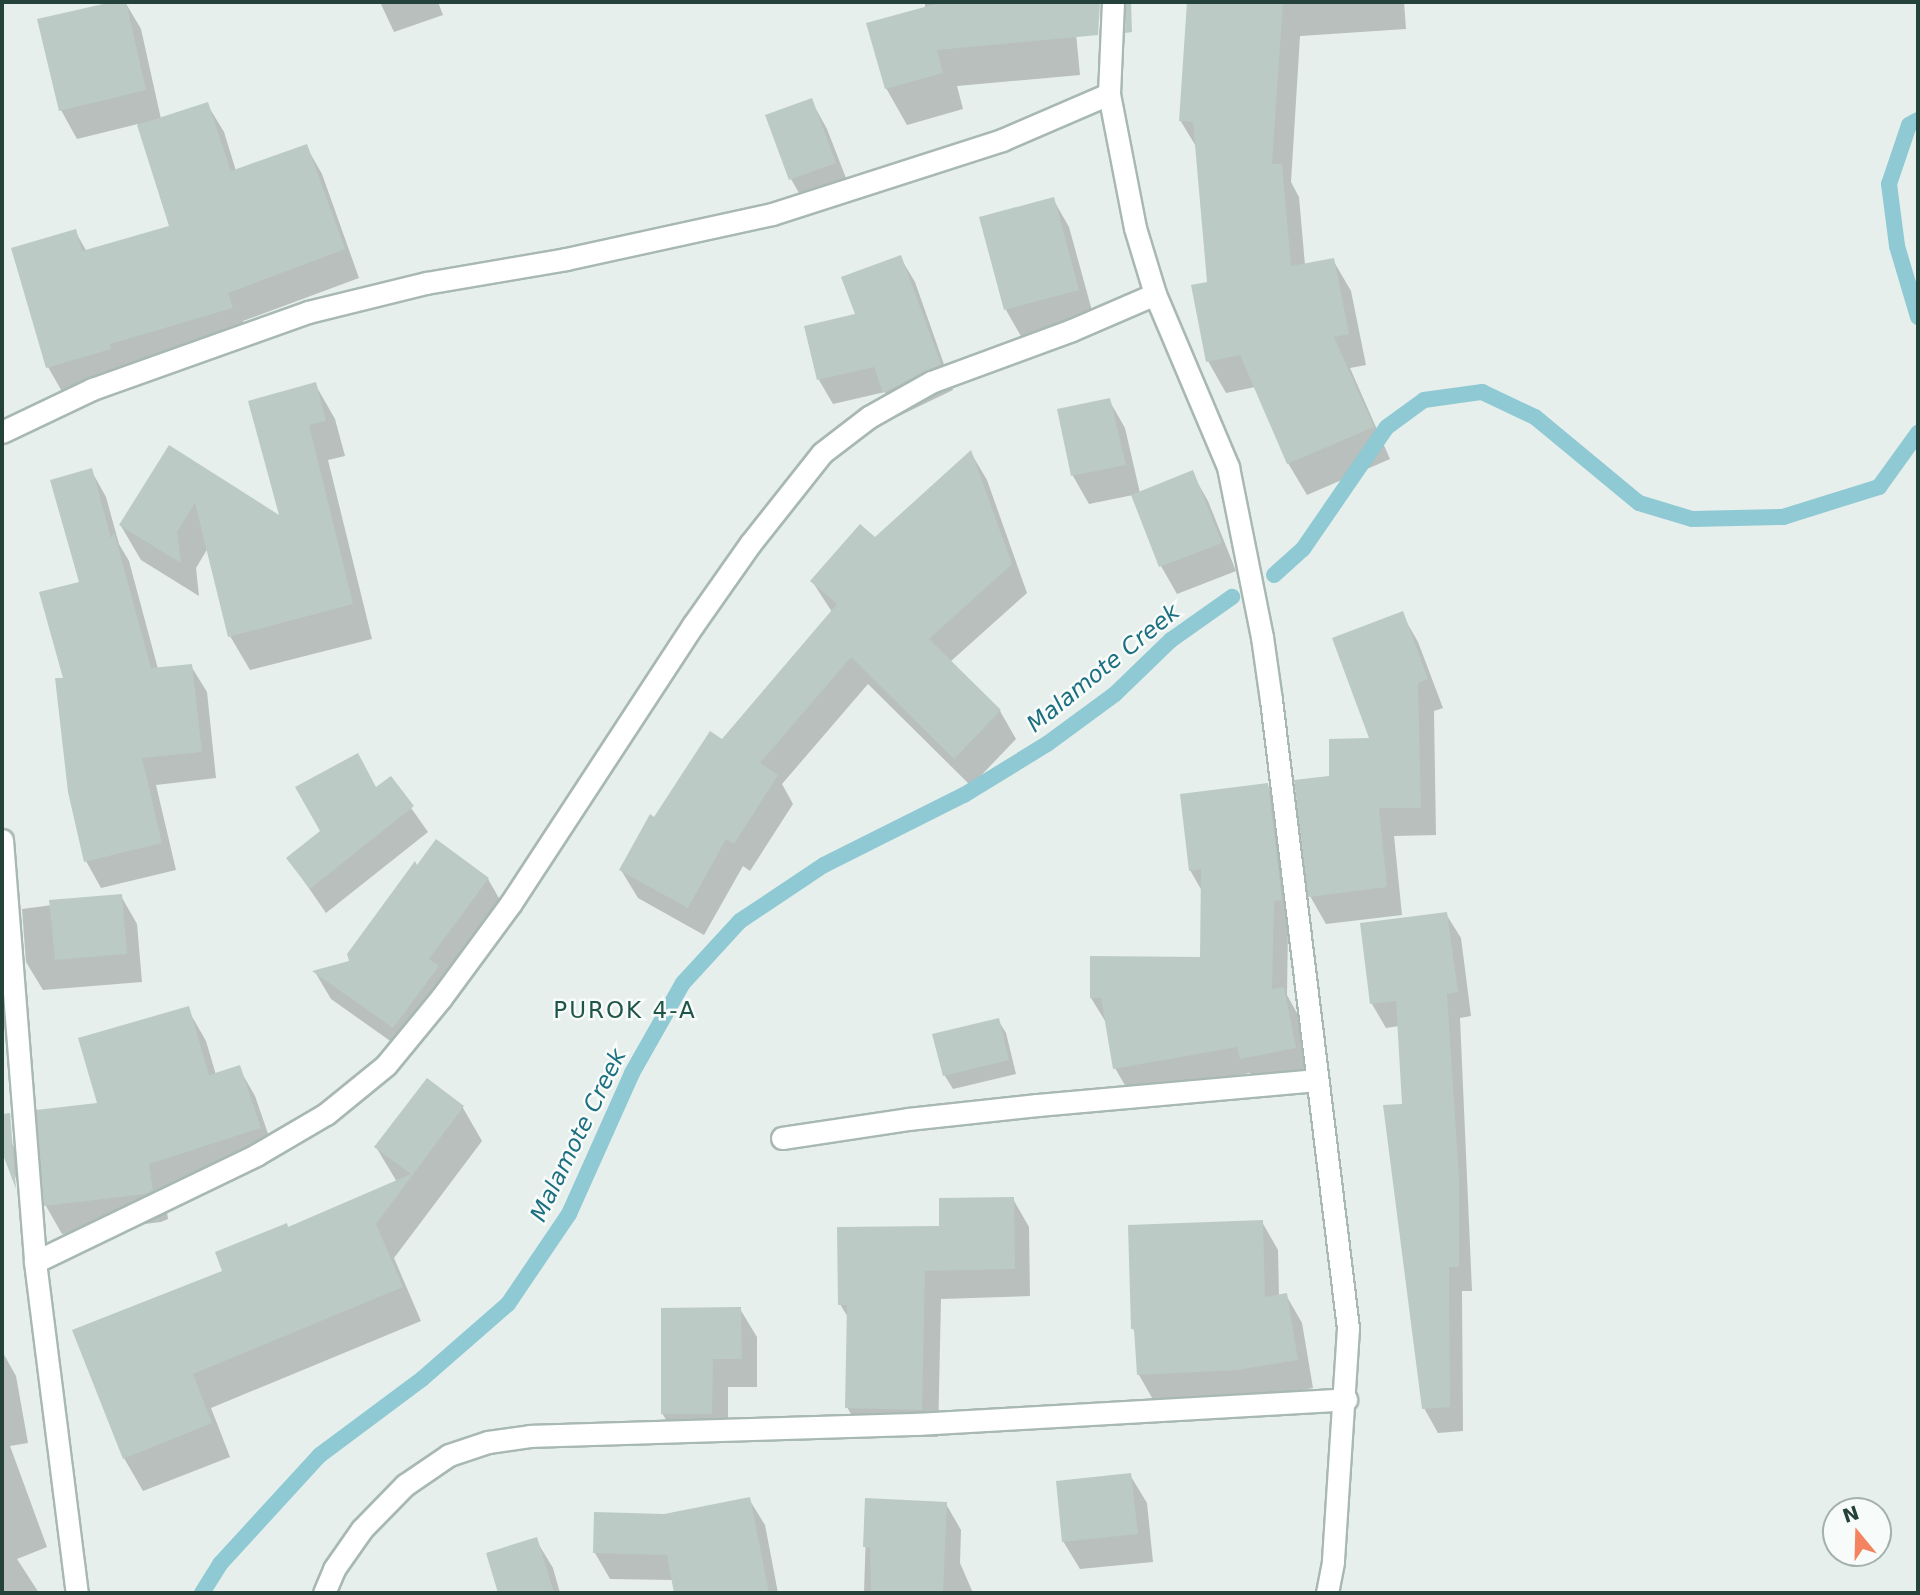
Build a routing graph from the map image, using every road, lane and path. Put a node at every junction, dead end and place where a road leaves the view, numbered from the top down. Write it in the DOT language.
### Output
graph roads {
  1 [pos="1113,2"];
  2 [pos="1109,94"];
  3 [pos="1155,294"];
  4 [pos="2,432"];
  5 [pos="2,840"];
  6 [pos="1315,1080"];
  7 [pos="782,1138"];
  8 [pos="34,1262"];
  9 [pos="1346,1399"];
  10 [pos="78,1593"];
  11 [pos="324,1593"];
  12 [pos="1327,1593"];
  1 -- 2 [label="street"];
  2 -- 3 [label="street"];
  2 -- 4 [label="street"];
  3 -- 6 [label="street"];
  3 -- 8 [label="street"];
  5 -- 8 [label="street"];
  6 -- 7 [label="street"];
  6 -- 9 [label="street"];
  8 -- 10 [label="street"];
  9 -- 11 [label="street"];
  9 -- 12 [label="street"];
}
